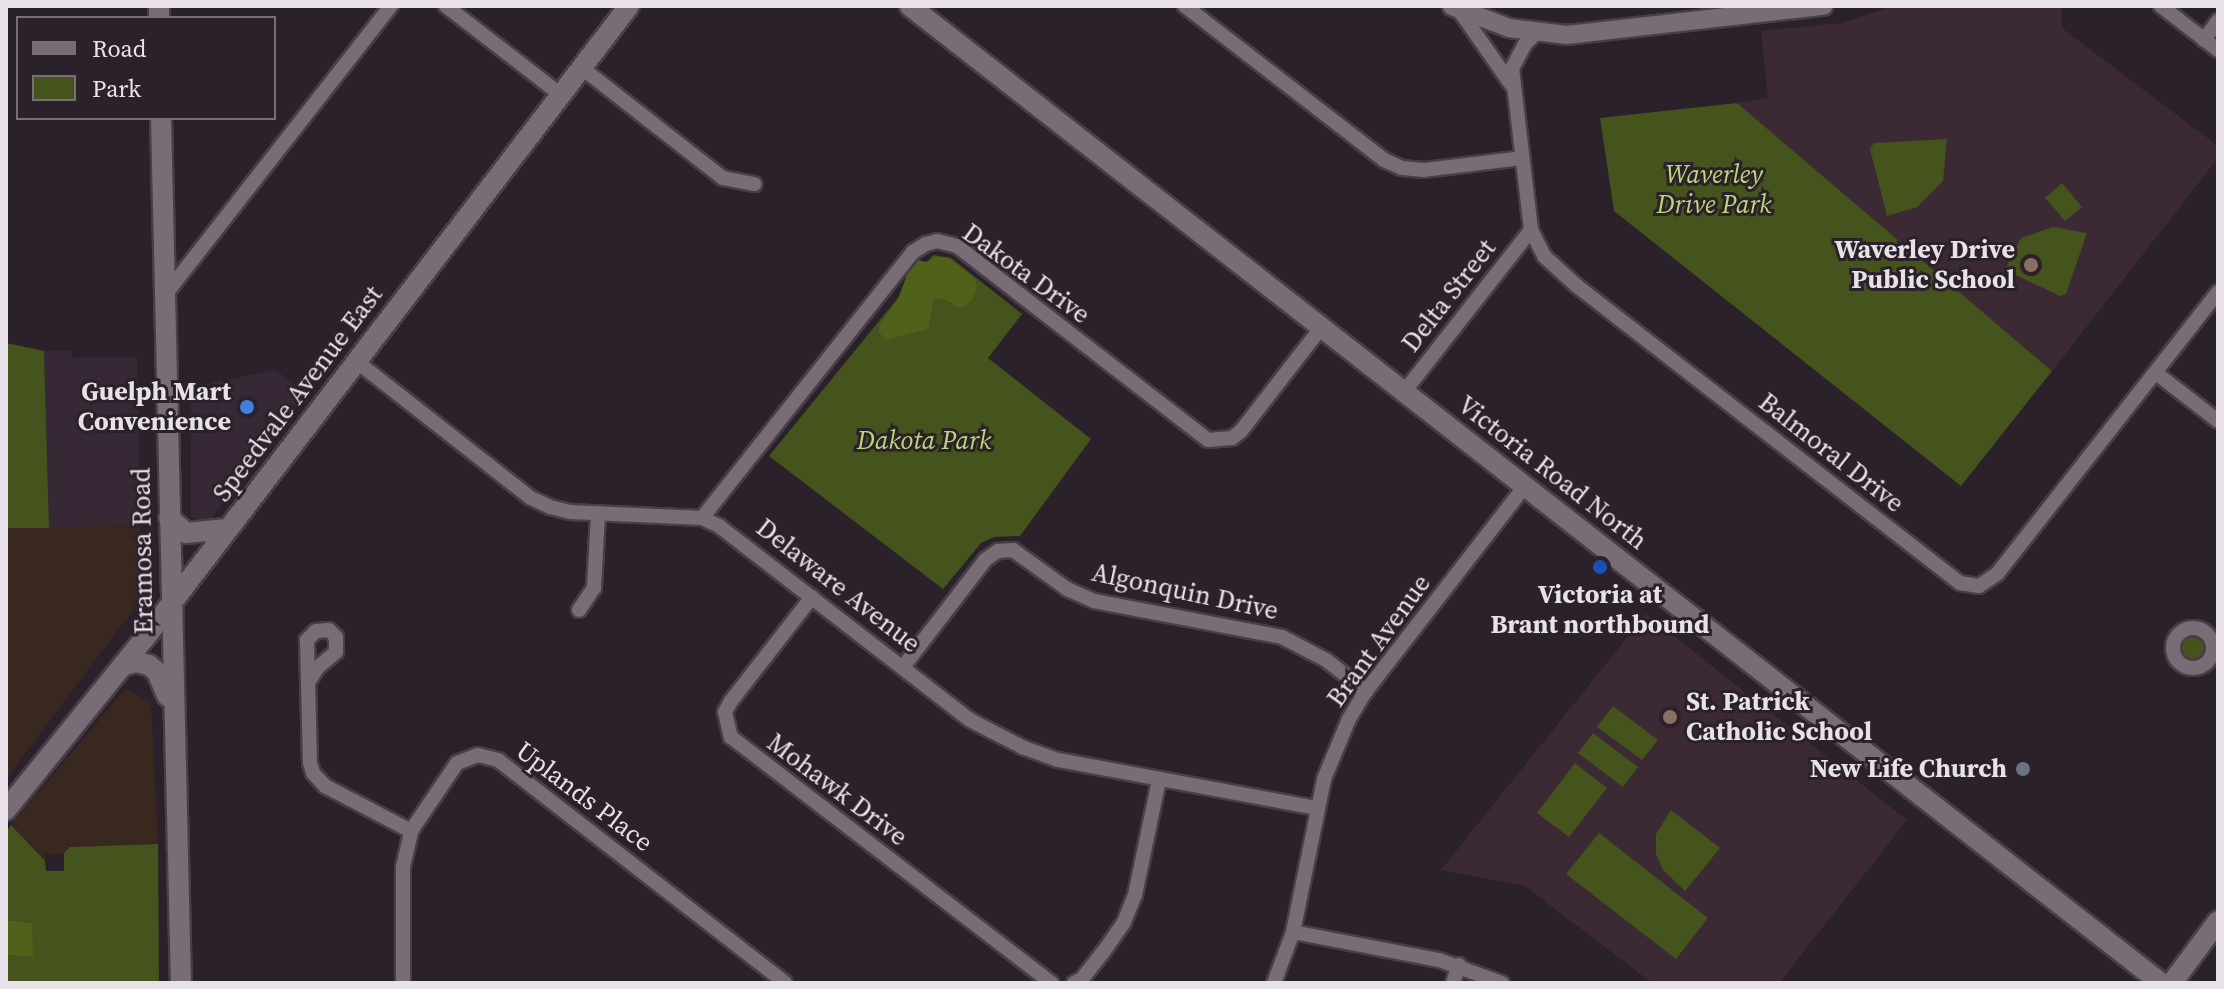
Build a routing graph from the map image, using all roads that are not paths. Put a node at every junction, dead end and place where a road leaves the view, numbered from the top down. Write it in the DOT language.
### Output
graph roads {
  1 [pos="391,6"];
  2 [pos="446,6"];
  3 [pos="629,6"];
  4 [pos="910,6"];
  5 [pos="1185,6"];
  6 [pos="1823,6"];
  7 [pos="2161,6"];
  8 [pos="1456,8"];
  9 [pos="1676,14"];
  10 [pos="2218,21"];
  11 [pos="1535,34"];
  12 [pos="2204,40"];
  13 [pos="2218,50"];
  14 [pos="582,68"];
  15 [pos="1513,88"];
  16 [pos="561,95"];
  17 [pos="161,120"];
  18 [pos="1522,158"];
  19 [pos="754,184"];
  20 [pos="1531,230"];
  21 [pos="2218,292"];
  22 [pos="163,297"];
  23 [pos="1321,328"];
  24 [pos="356,361"];
  25 [pos="2156,373"];
  26 [pos="1404,392"];
  27 [pos="2218,421"];
  28 [pos="1525,486"];
  29 [pos="598,514"];
  30 [pos="169,518"];
  31 [pos="702,518"];
  32 [pos="227,529"];
  33 [pos="812,597"];
  34 [pos="171,604"];
  35 [pos="579,610"];
  36 [pos="122,666"];
  37 [pos="903,667"];
  38 [pos="309,681"];
  39 [pos="1366,691"];
  40 [pos="172,711"];
  41 [pos="1159,780"];
  42 [pos="1316,808"];
  43 [pos="6,810"];
  44 [pos="411,831"];
  45 [pos="2218,921"];
  46 [pos="1293,932"];
  47 [pos="1459,965"];
  48 [pos="181,983"];
  49 [pos="403,983"];
  50 [pos="785,983"];
  51 [pos="1052,983"];
  52 [pos="1074,983"];
  53 [pos="1274,983"];
  54 [pos="1453,983"];
  55 [pos="1502,983"];
  56 [pos="2161,983"];
  57 [pos="2172,983"];
  1 -- 22 [label="street"];
  2 -- 16 [label="street"];
  3 -- 14 [label="main road, Speedvale Avenue East"];
  4 -- 23 [label="main road, Victoria Road North"];
  5 -- 18 [label="street"];
  6 -- 9 [label="street"];
  7 -- 12 [label="street"];
  8 -- 11 [label="street"];
  8 -- 15 [label="street"];
  9 -- 11 [label="street"];
  10 -- 12 [label="street"];
  11 -- 15 [label="street, Balmoral Drive"];
  12 -- 13 [label="street"];
  14 -- 16 [label="main road, Speedvale Avenue East"];
  14 -- 19 [label="street"];
  15 -- 18 [label="street, Balmoral Drive"];
  16 -- 24 [label="main road, Speedvale Avenue East"];
  17 -- 22 [label="main road, Eramosa Road"];
  18 -- 20 [label="street, Balmoral Drive"];
  20 -- 25 [label="street, Balmoral Drive"];
  20 -- 26 [label="street, Delta Street"];
  21 -- 25 [label="street, Balmoral Drive"];
  22 -- 30 [label="main road, Eramosa Road"];
  23 -- 26 [label="main road, Victoria Road North"];
  23 -- 31 [label="street, Dakota Drive"];
  24 -- 29 [label="street, Delaware Avenue"];
  24 -- 32 [label="main road, Speedvale Avenue East"];
  25 -- 27 [label="street"];
  26 -- 28 [label="main road, Victoria Road North"];
  28 -- 39 [label="street, Brant Avenue"];
  28 -- 56 [label="main road, Victoria Road North"];
  29 -- 31 [label="street, Delaware Avenue"];
  29 -- 35 [label="street"];
  30 -- 32 [label="main road"];
  30 -- 34 [label="main road, Eramosa Road"];
  31 -- 33 [label="street, Delaware Avenue"];
  32 -- 34 [label="main road, Speedvale Avenue East"];
  33 -- 37 [label="street, Delaware Avenue"];
  33 -- 51 [label="street, Mohawk Drive"];
  34 -- 36 [label="main road, Speedvale Avenue East"];
  34 -- 40 [label="main road, Eramosa Road"];
  36 -- 40 [label="main road"];
  36 -- 43 [label="main road, Speedvale Avenue East"];
  37 -- 39 [label="street, Algonquin Drive"];
  37 -- 41 [label="street, Delaware Avenue"];
  38 -- 44 [label="street"];
  39 -- 42 [label="street, Brant Avenue"];
  40 -- 48 [label="main road, Eramosa Road"];
  41 -- 42 [label="street, Delaware Avenue"];
  41 -- 52 [label="street"];
  42 -- 46 [label="street, Brant Avenue"];
  44 -- 49 [label="street, Uplands Place"];
  44 -- 50 [label="street, Uplands Place"];
  45 -- 57 [label="main road"];
  46 -- 47 [label="street"];
  46 -- 53 [label="street, Brant Avenue"];
  47 -- 54 [label="street"];
  47 -- 55 [label="street"];
}
